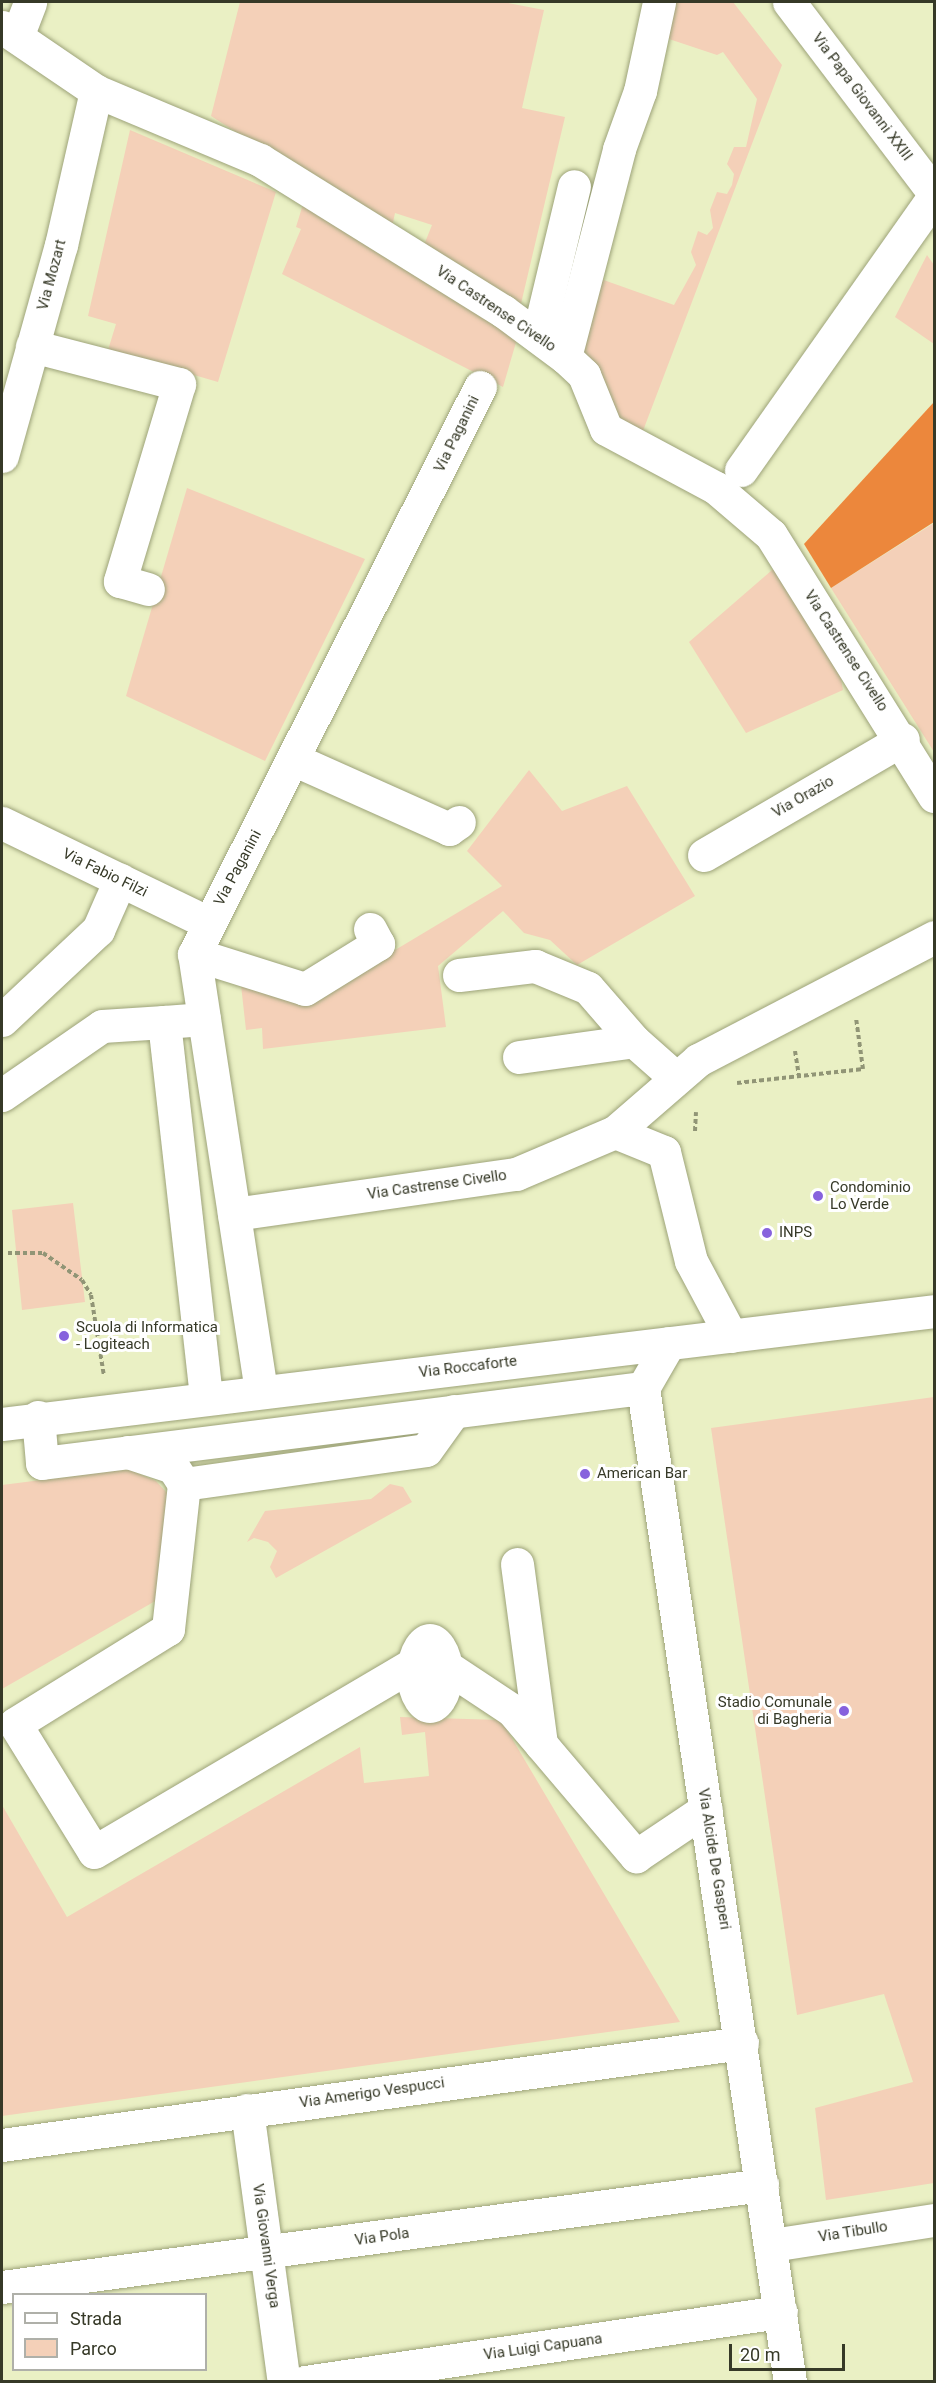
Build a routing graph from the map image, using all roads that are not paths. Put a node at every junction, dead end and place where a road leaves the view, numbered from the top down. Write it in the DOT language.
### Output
graph roads {
  1 [pos="30,2"];
  2 [pos="659,2"];
  3 [pos="789,2"];
  4 [pos="10,30"];
  5 [pos="96,91"];
  6 [pos="574,186"];
  7 [pos="934,194"];
  8 [pos="538,336"];
  9 [pos="33,346"];
  10 [pos="566,357"];
  11 [pos="480,387"];
  12 [pos="2,456"];
  13 [pos="741,470"];
  14 [pos="148,589"];
  15 [pos="903,739"];
  16 [pos="295,760"];
  17 [pos="934,796"];
  18 [pos="459,822"];
  19 [pos="2,823"];
  20 [pos="704,855"];
  21 [pos="120,880"];
  22 [pos="209,923"];
  23 [pos="370,928"];
  24 [pos="934,937"];
  25 [pos="194,954"];
  26 [pos="459,975"];
  27 [pos="204,1019"];
  28 [pos="2,1020"];
  29 [pos="164,1022"];
  30 [pos="634,1041"];
  31 [pos="519,1057"];
  32 [pos="685,1088"];
  33 [pos="2,1095"];
  34 [pos="615,1132"];
  35 [pos="234,1214"];
  36 [pos="934,1311"];
  37 [pos="731,1336"];
  38 [pos="669,1344"];
  39 [pos="643,1388"];
  40 [pos="235,1394"];
  41 [pos="454,1411"];
  42 [pos="38,1418"];
  43 [pos="2,1424"];
  44 [pos="240,1437"];
  45 [pos="128,1452"];
  46 [pos="183,1484"];
  47 [pos="517,1563"];
  48 [pos="541,1744"];
  49 [pos="706,1809"];
  50 [pos="742,2043"];
  51 [pos="247,2110"];
  52 [pos="2,2145"];
  53 [pos="762,2185"];
  54 [pos="934,2220"];
  55 [pos="772,2245"];
  56 [pos="267,2253"];
  57 [pos="2,2287"];
  58 [pos="781,2312"];
  59 [pos="284,2382"];
  60 [pos="305,2382"];
  61 [pos="790,2382"];
  1 -- 4 [label="street"];
  2 -- 10 [label="street"];
  3 -- 7 [label="street, Via Papa Giovanni XXIII"];
  4 -- 5 [label="street, Via Castrense Civello"];
  5 -- 8 [label="street, Via Castrense Civello"];
  5 -- 9 [label="street, Via Mozart"];
  6 -- 8 [label="street"];
  7 -- 13 [label="street"];
  8 -- 10 [label="street, Via Castrense Civello"];
  9 -- 12 [label="street, Via Mozart"];
  9 -- 14 [label="street"];
  10 -- 15 [label="street, Via Castrense Civello"];
  11 -- 16 [label="street, Via Paganini"];
  15 -- 17 [label="street, Via Castrense Civello"];
  15 -- 20 [label="street, Via Orazio"];
  16 -- 18 [label="street"];
  16 -- 22 [label="street, Via Paganini"];
  19 -- 21 [label="street, Via Fabio Filzi"];
  21 -- 22 [label="street, Via Fabio Filzi"];
  21 -- 28 [label="street"];
  22 -- 25 [label="street, Via Paganini"];
  23 -- 25 [label="street"];
  24 -- 32 [label="street, Via Castrense Civello"];
  25 -- 27 [label="street"];
  26 -- 30 [label="street"];
  27 -- 29 [label="street"];
  27 -- 35 [label="street"];
  29 -- 33 [label="street"];
  29 -- 40 [label="street"];
  30 -- 31 [label="street"];
  30 -- 32 [label="street"];
  32 -- 34 [label="street, Via Castrense Civello"];
  34 -- 35 [label="street, Via Castrense Civello"];
  34 -- 37 [label="street"];
  35 -- 40 [label="street"];
  36 -- 37 [label="street, Via Roccaforte"];
  37 -- 38 [label="street, Via Roccaforte"];
  38 -- 39 [label="street"];
  38 -- 40 [label="street, Via Roccaforte"];
  39 -- 41 [label="street"];
  39 -- 49 [label="street, Via Alcide De Gasperi"];
  40 -- 42 [label="street, Via Roccaforte"];
  40 -- 44 [label="street"];
  41 -- 44 [label="street"];
  41 -- 46 [label="street"];
  42 -- 43 [label="street, Via Roccaforte"];
  42 -- 45 [label="street"];
  44 -- 45 [label="street"];
  45 -- 46 [label="street"];
  46 -- 48 [label="street"];
  47 -- 48 [label="street"];
  48 -- 49 [label="street"];
  49 -- 50 [label="street, Via Alcide De Gasperi"];
  50 -- 51 [label="street, Via Amerigo Vespucci"];
  50 -- 53 [label="street, Via Alcide De Gasperi"];
  51 -- 52 [label="street, Via Amerigo Vespucci"];
  51 -- 56 [label="street, Via Giovanni Verga"];
  53 -- 55 [label="street, Via Alcide De Gasperi"];
  53 -- 56 [label="street, Via Pola"];
  54 -- 55 [label="street, Via Tibullo"];
  55 -- 58 [label="street, Via Alcide De Gasperi"];
  56 -- 57 [label="street, Via Pola"];
  56 -- 59 [label="street, Via Giovanni Verga"];
  58 -- 60 [label="street, Via Luigi Capuana"];
  58 -- 61 [label="street, Via Alcide De Gasperi"];
}
